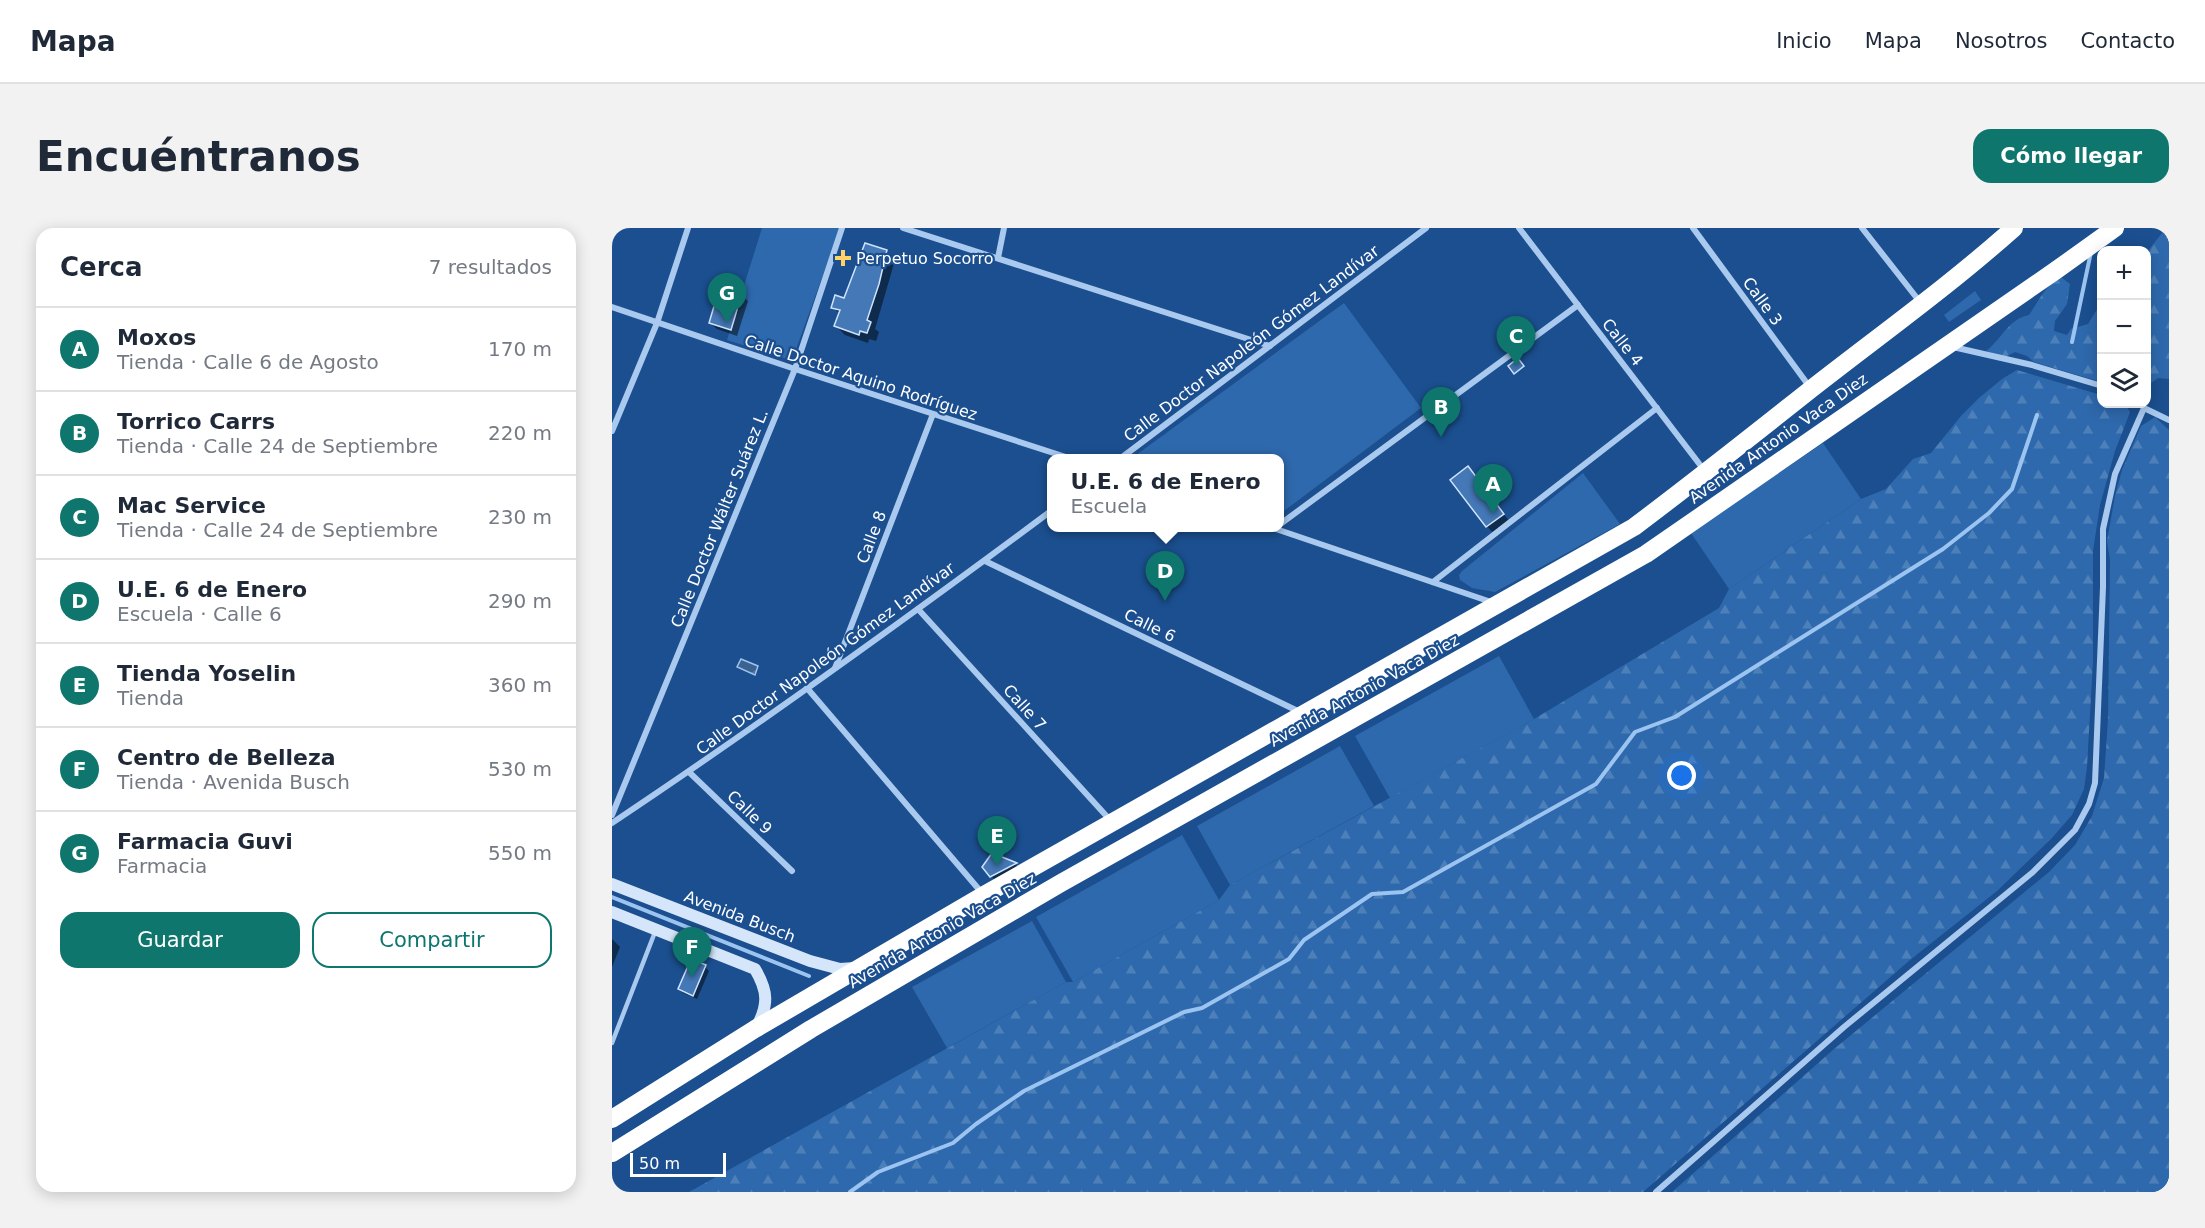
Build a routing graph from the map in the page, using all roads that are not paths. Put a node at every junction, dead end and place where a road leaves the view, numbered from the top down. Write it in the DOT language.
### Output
graph roads {
  1 [pos="688,228"];
  2 [pos="842,228"];
  3 [pos="903,228"];
  4 [pos="1004,228"];
  5 [pos="1426,228"];
  6 [pos="1519,228"];
  7 [pos="1693,228"];
  8 [pos="1862,228"];
  9 [pos="2013,228"];
  10 [pos="2115,228"];
  11 [pos="998,258"];
  12 [pos="1578,305"];
  13 [pos="1922,305"];
  14 [pos="612,307"];
  15 [pos="657,323"];
  16 [pos="1946,345"];
  17 [pos="1270,346"];
  18 [pos="795,369"];
  19 [pos="2097,385"];
  20 [pos="1811,389"];
  21 [pos="1657,408"];
  22 [pos="2140,408"];
  23 [pos="2145,408"];
  24 [pos="933,414"];
  25 [pos="2168,420"];
  26 [pos="612,431"];
  27 [pos="1054,454"];
  28 [pos="1128,454"];
  29 [pos="1707,473"];
  30 [pos="1047,514"];
  31 [pos="1284,521"];
  32 [pos="1284,530"];
  33 [pos="985,561"];
  34 [pos="1432,582"];
  35 [pos="1496,604"];
  36 [pos="918,609"];
  37 [pos="834,670"];
  38 [pos="807,688"];
  39 [pos="1305,714"];
  40 [pos="688,772"];
  41 [pos="612,816"];
  42 [pos="612,823"];
  43 [pos="1113,823"];
  44 [pos="792,871"];
  45 [pos="1061,883"];
  46 [pos="612,884"];
  47 [pos="984,895"];
  48 [pos="612,912"];
  49 [pos="656,930"];
  50 [pos="859,968"];
  51 [pos="755,1029"];
  52 [pos="612,1043"];
  53 [pos="664,1085"];
  54 [pos="612,1119"];
  55 [pos="612,1126"];
  56 [pos="612,1153"];
  57 [pos="1656,1192"];
  1 -- 15 [label="street"];
  2 -- 18 [label="street, Calle Doctor Wálter Suárez L."];
  3 -- 11 [label="street"];
  4 -- 11 [label="street"];
  5 -- 17 [label="street, Calle Doctor Napoleón Gómez Landívar"];
  6 -- 12 [label="street, Calle 4"];
  7 -- 20 [label="street, Calle 3"];
  8 -- 13 [label="street"];
  9 -- 13 [label="highway, Avenida Antonio Vaca Diez"];
  10 -- 16 [label="highway, Avenida Antonio Vaca Diez"];
  11 -- 17 [label="street"];
  12 -- 21 [label="street, Calle 4"];
  12 -- 31 [label="street"];
  13 -- 20 [label="highway, Avenida Antonio Vaca Diez"];
  14 -- 15 [label="street, Calle Doctor Aquino Rodríguez"];
  15 -- 18 [label="street, Calle Doctor Aquino Rodríguez"];
  15 -- 26 [label="street"];
  16 -- 19 [label="street"];
  16 -- 45 [label="highway, Avenida Antonio Vaca Diez"];
  17 -- 28 [label="street, Calle Doctor Napoleón Gómez Landívar"];
  18 -- 24 [label="street, Calle Doctor Aquino Rodríguez"];
  18 -- 41 [label="street, Calle Doctor Wálter Suárez L."];
  20 -- 29 [label="highway, Avenida Antonio Vaca Diez"];
  21 -- 29 [label="street, Calle 4"];
  21 -- 34 [label="street"];
  22 -- 57 [label="street"];
  23 -- 25 [label="street"];
  24 -- 27 [label="street, Calle Doctor Aquino Rodríguez"];
  24 -- 37 [label="street, Calle 8"];
  29 -- 35 [label="highway, Avenida Antonio Vaca Diez"];
  30 -- 33 [label="street, Calle Doctor Napoleón Gómez Landívar"];
  32 -- 34 [label="street"];
  33 -- 36 [label="street, Calle Doctor Napoleón Gómez Landívar"];
  33 -- 39 [label="street, Calle 6"];
  34 -- 35 [label="street"];
  35 -- 39 [label="highway, Avenida Antonio Vaca Diez"];
  36 -- 37 [label="street, Calle Doctor Napoleón Gómez Landívar"];
  36 -- 43 [label="street, Calle 7"];
  37 -- 38 [label="street, Calle Doctor Napoleón Gómez Landívar"];
  38 -- 40 [label="street, Calle Doctor Napoleón Gómez Landívar"];
  38 -- 47 [label="street"];
  39 -- 43 [label="highway, Avenida Antonio Vaca Diez"];
  40 -- 42 [label="street, Calle Doctor Napoleón Gómez Landívar"];
  40 -- 44 [label="street, Calle 9"];
  43 -- 45 [label="highway"];
  43 -- 47 [label="highway, Avenida Antonio Vaca Diez"];
  45 -- 56 [label="highway, Avenida Antonio Vaca Diez"];
  46 -- 50 [label="main road, Avenida Busch"];
  47 -- 50 [label="highway, Avenida Antonio Vaca Diez"];
  48 -- 49 [label="main road"];
  49 -- 51 [label="main road"];
  49 -- 52 [label="lane"];
  50 -- 51 [label="highway, Avenida Antonio Vaca Diez"];
  51 -- 53 [label="highway, Avenida Antonio Vaca Diez"];
  53 -- 54 [label="highway, Avenida Antonio Vaca Diez"];
  53 -- 55 [label="highway"];
}
